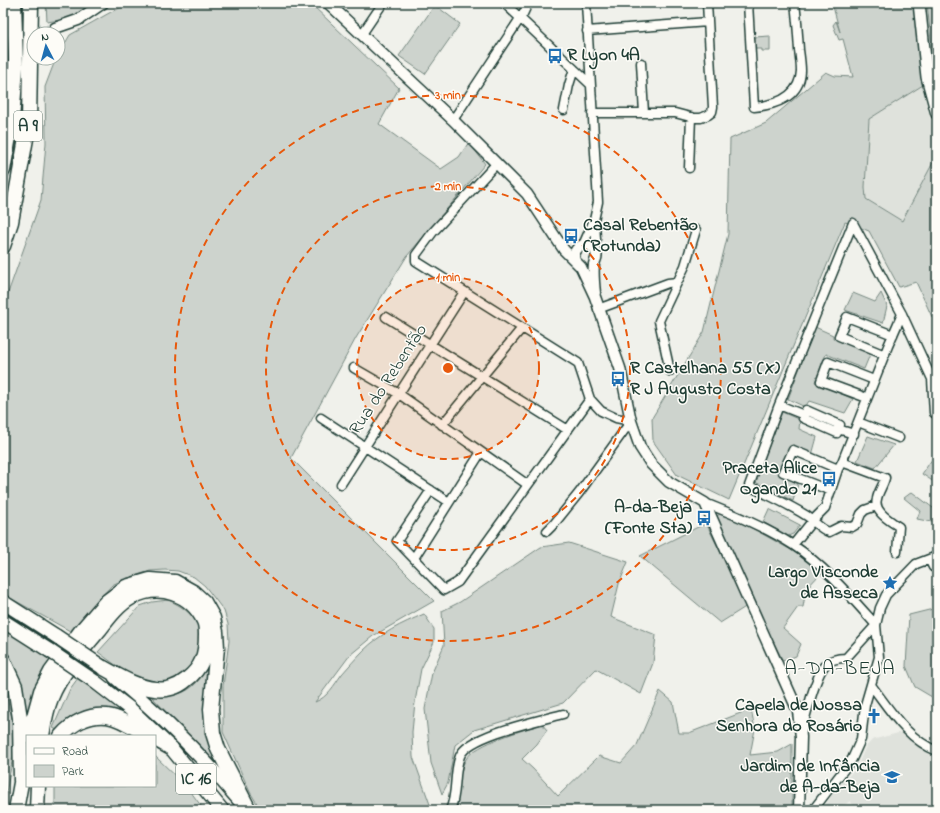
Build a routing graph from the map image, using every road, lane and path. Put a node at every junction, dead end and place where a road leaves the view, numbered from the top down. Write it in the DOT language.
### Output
graph roads {
  1 [pos="14,3"];
  2 [pos="31,3"];
  3 [pos="103,3"];
  4 [pos="328,3"];
  5 [pos="384,3"];
  6 [pos="504,3"];
  7 [pos="528,3"];
  8 [pos="586,3"];
  9 [pos="707,3"];
  10 [pos="748,3"];
  11 [pos="795,3"];
  12 [pos="919,3"];
  13 [pos="520,18"];
  14 [pos="708,22"];
  15 [pos="61,26"];
  16 [pos="587,31"];
  17 [pos="362,34"];
  18 [pos="641,63"];
  19 [pos="574,69"];
  20 [pos="927,78"];
  21 [pos="590,84"];
  22 [pos="937,86"];
  23 [pos="564,110"];
  24 [pos="592,113"];
  25 [pos="644,113"];
  26 [pos="937,114"];
  27 [pos="691,117"];
  28 [pos="453,120"];
  29 [pos="497,163"];
  30 [pos="689,168"];
  31 [pos="3,170"];
  32 [pos="594,220"];
  33 [pos="696,230"];
  34 [pos="3,246"];
  35 [pos="595,250"];
  36 [pos="578,251"];
  37 [pos="594,263"];
  38 [pos="581,267"];
  39 [pos="677,282"];
  40 [pos="464,292"];
  41 [pos="595,297"];
  42 [pos="598,308"];
  43 [pos="902,314"];
  44 [pos="386,317"];
  45 [pos="522,328"];
  46 [pos="893,335"];
  47 [pos="430,345"];
  48 [pos="885,355"];
  49 [pos="354,368"];
  50 [pos="670,370"];
  51 [pos="482,377"];
  52 [pos="874,380"];
  53 [pos="400,394"];
  54 [pos="867,398"];
  55 [pos="590,399"];
  56 [pos="780,405"];
  57 [pos="937,415"];
  58 [pos="321,418"];
  59 [pos="631,421"];
  60 [pos="858,422"];
  61 [pos="442,425"];
  62 [pos="568,430"];
  63 [pos="854,434"];
  64 [pos="899,438"];
  65 [pos="365,447"];
  66 [pos="481,452"];
  67 [pos="840,466"];
  68 [pos="341,484"];
  69 [pos="528,485"];
  70 [pos="431,490"];
  71 [pos="831,491"];
  72 [pos="449,502"];
  73 [pos="705,504"];
  74 [pos="876,506"];
  75 [pos="813,520"];
  76 [pos="546,531"];
  77 [pos="793,545"];
  78 [pos="897,552"];
  79 [pos="933,557"];
  80 [pos="414,558"];
  81 [pos="937,569"];
  82 [pos="3,602"];
  83 [pos="3,621"];
  84 [pos="876,625"];
  85 [pos="3,660"];
  86 [pos="102,667"];
  87 [pos="871,685"];
  88 [pos="563,714"];
  89 [pos="30,735"];
  90 [pos="42,735"];
  91 [pos="62,735"];
  92 [pos="147,735"];
  93 [pos="801,737"];
  94 [pos="156,740"];
  95 [pos="171,748"];
  96 [pos="937,751"];
  97 [pos="26,760"];
  98 [pos="21,781"];
  99 [pos="38,787"];
  100 [pos="42,787"];
  101 [pos="37,809"];
  102 [pos="16,810"];
  103 [pos="222,810"];
  104 [pos="248,810"];
  105 [pos="450,810"];
  106 [pos="800,810"];
  107 [pos="813,810"];
  1 -- 31 [label="highway, A 9"];
  2 -- 34 [label="highway, A 9"];
  3 -- 15 [label="street"];
  4 -- 17 [label="street"];
  5 -- 17 [label="street"];
  6 -- 13 [label="street"];
  7 -- 13 [label="street"];
  8 -- 16 [label="street"];
  9 -- 14 [label="street"];
  10 -- 11 [label="street"];
  12 -- 20 [label="main road"];
  13 -- 19 [label="street"];
  13 -- 28 [label="street"];
  14 -- 16 [label="street"];
  14 -- 27 [label="street"];
  16 -- 21 [label="street"];
  17 -- 28 [label="street"];
  18 -- 25 [label="street"];
  19 -- 21 [label="street"];
  19 -- 23 [label="street"];
  20 -- 22 [label="main road"];
  20 -- 26 [label="main road"];
  21 -- 24 [label="street"];
  24 -- 25 [label="street"];
  24 -- 32 [label="street"];
  25 -- 27 [label="street"];
  27 -- 30 [label="street"];
  28 -- 29 [label="street"];
  29 -- 36 [label="street"];
  29 -- 40 [label="street"];
  32 -- 35 [label="street"];
  32 -- 36 [label="street"];
  33 -- 39 [label="street"];
  35 -- 36 [label="street"];
  35 -- 37 [label="street"];
  36 -- 38 [label="street"];
  37 -- 38 [label="street"];
  37 -- 41 [label="street"];
  38 -- 41 [label="street"];
  39 -- 42 [label="street"];
  39 -- 50 [label="street"];
  40 -- 45 [label="street"];
  40 -- 47 [label="street, Rua do Rebentão"];
  41 -- 42 [label="street"];
  42 -- 59 [label="street"];
  43 -- 46 [label="street"];
  43 -- 56 [label="street"];
  43 -- 57 [label="street"];
  44 -- 47 [label="street"];
  45 -- 51 [label="street"];
  45 -- 55 [label="street"];
  46 -- 48 [label="street"];
  46 -- 48 [label="street"];
  47 -- 51 [label="street"];
  47 -- 53 [label="street, Rua do Rebentão"];
  48 -- 52 [label="street"];
  49 -- 53 [label="street"];
  51 -- 61 [label="street"];
  51 -- 62 [label="street"];
  52 -- 54 [label="street"];
  52 -- 54 [label="street"];
  53 -- 61 [label="street"];
  53 -- 65 [label="street, Rua do Rebentão"];
  54 -- 60 [label="street"];
  55 -- 59 [label="street"];
  55 -- 62 [label="street"];
  56 -- 63 [label="street"];
  56 -- 75 [label="street"];
  58 -- 65 [label="street"];
  59 -- 73 [label="street"];
  59 -- 76 [label="street"];
  60 -- 63 [label="street"];
  60 -- 64 [label="street"];
  61 -- 66 [label="street"];
  62 -- 69 [label="street"];
  63 -- 67 [label="street"];
  65 -- 68 [label="street, Rua do Rebentão"];
  65 -- 70 [label="street"];
  66 -- 69 [label="street"];
  66 -- 72 [label="street"];
  67 -- 71 [label="street"];
  67 -- 71 [label="street"];
  67 -- 74 [label="street"];
  69 -- 80 [label="street"];
  70 -- 72 [label="street"];
  70 -- 80 [label="street"];
  71 -- 75 [label="street"];
  72 -- 80 [label="street"];
  73 -- 77 [label="street"];
  73 -- 93 [label="street"];
  74 -- 75 [label="street"];
  74 -- 78 [label="street"];
  75 -- 77 [label="street"];
  77 -- 84 [label="street"];
  79 -- 81 [label="street"];
  79 -- 84 [label="street"];
  82 -- 86 [label="highway, bridge"];
  83 -- 95 [label="highway, bridge"];
  84 -- 87 [label="street"];
  84 -- 93 [label="street"];
  85 -- 98 [label="highway"];
  86 -- 90 [label="highway"];
  86 -- 104 [label="highway"];
  87 -- 96 [label="street"];
  87 -- 107 [label="street"];
  88 -- 105 [label="street"];
  89 -- 104 [label="highway"];
  91 -- 92 [label="highway"];
  93 -- 106 [label="street"];
  94 -- 95 [label="highway"];
  95 -- 103 [label="highway, IC 16"];
  97 -- 98 [label="highway"];
  98 -- 102 [label="highway"];
  99 -- 101 [label="highway"];
  100 -- 101 [label="highway"];
}
